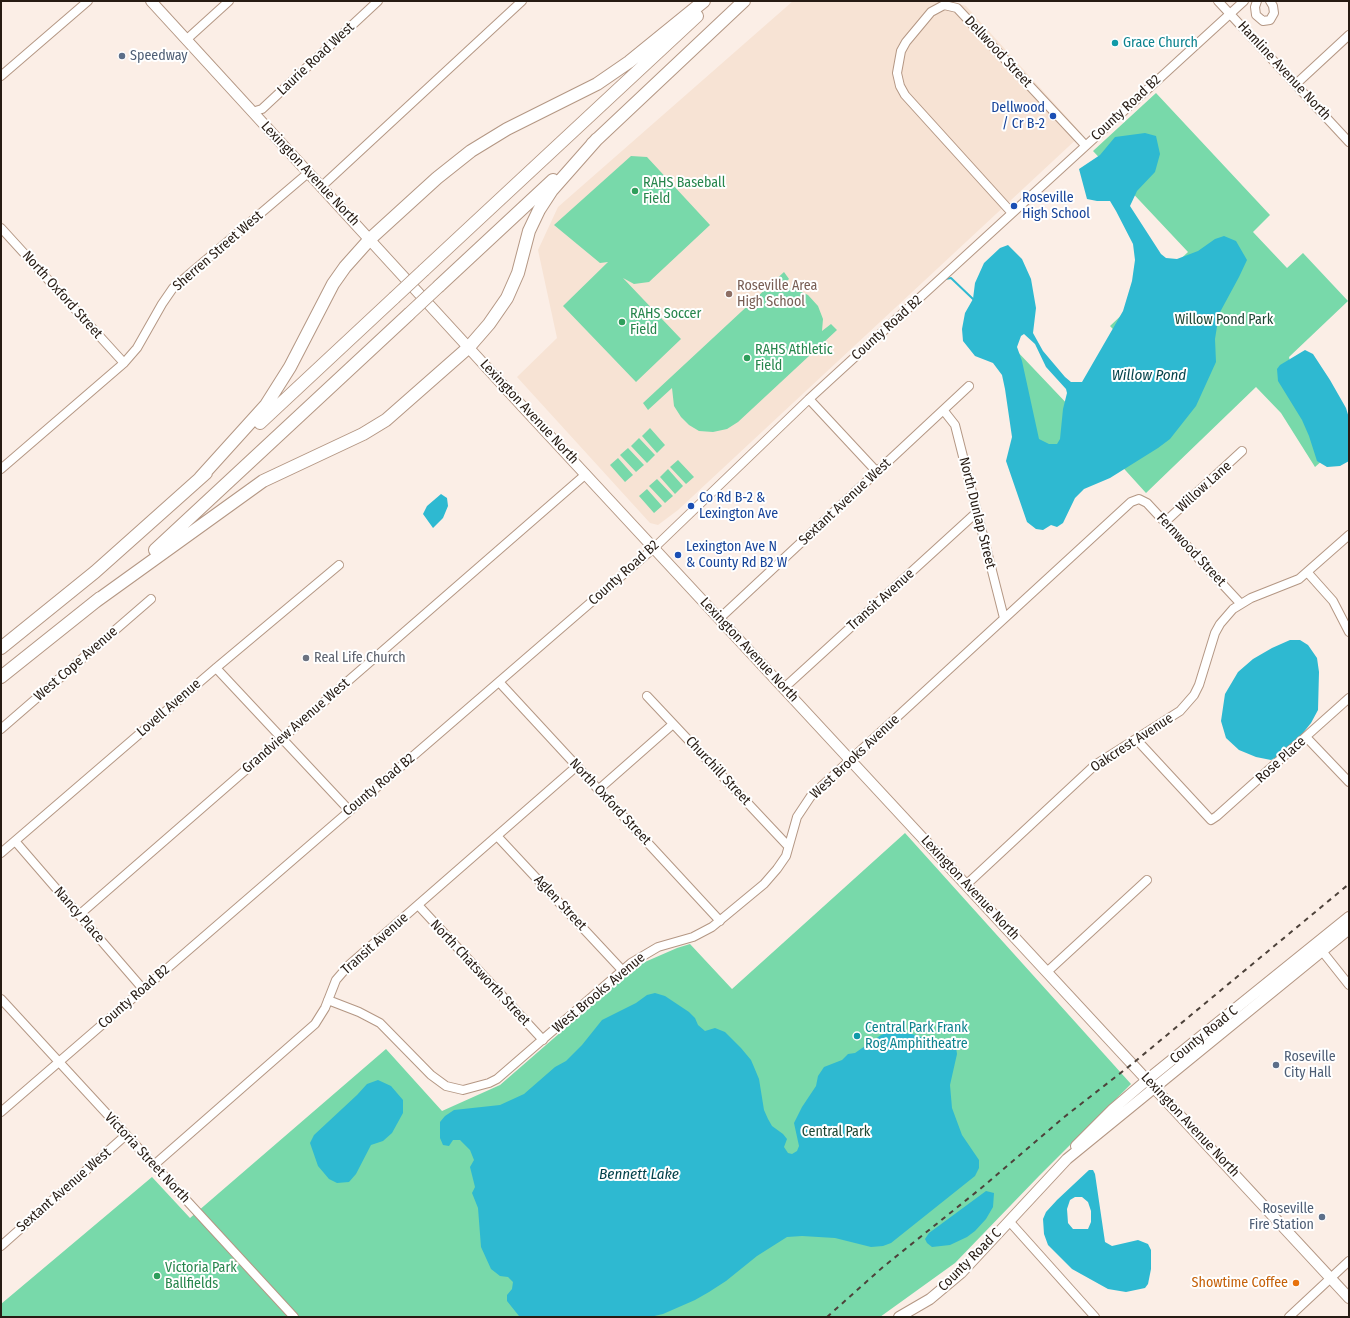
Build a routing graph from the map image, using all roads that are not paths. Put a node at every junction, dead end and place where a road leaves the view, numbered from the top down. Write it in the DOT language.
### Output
graph roads {
  1 [pos="88,1"];
  2 [pos="151,1"];
  3 [pos="230,1"];
  4 [pos="378,1"];
  5 [pos="522,1"];
  6 [pos="704,1"];
  7 [pos="712,1"];
  8 [pos="744,1"];
  9 [pos="1218,1"];
  10 [pos="1234,1"];
  11 [pos="1244,1"];
  12 [pos="1257,1"];
  13 [pos="1270,1"];
  14 [pos="1229,13"];
  15 [pos="1349,35"];
  16 [pos="186,40"];
  17 [pos="1,76"];
  18 [pos="1296,84"];
  19 [pos="252,112"];
  20 [pos="598,139"];
  21 [pos="1349,142"];
  22 [pos="1085,145"];
  23 [pos="308,173"];
  24 [pos="321,187"];
  25 [pos="1012,213"];
  26 [pos="1,228"];
  27 [pos="370,240"];
  28 [pos="469,347"];
  29 [pos="124,363"];
  30 [pos="970,386"];
  31 [pos="809,399"];
  32 [pos="944,411"];
  33 [pos="1242,451"];
  34 [pos="1,469"];
  35 [pos="877,472"];
  36 [pos="586,474"];
  37 [pos="200,478"];
  38 [pos="1139,499"];
  39 [pos="977,512"];
  40 [pos="1165,522"];
  41 [pos="1349,535"];
  42 [pos="655,547"];
  43 [pos="339,565"];
  44 [pos="1308,573"];
  45 [pos="151,599"];
  46 [pos="95,602"];
  47 [pos="1240,603"];
  48 [pos="720,618"];
  49 [pos="1004,618"];
  50 [pos="1349,632"];
  51 [pos="1,648"];
  52 [pos="216,668"];
  53 [pos="1,677"];
  54 [pos="500,683"];
  55 [pos="784,688"];
  56 [pos="647,696"];
  57 [pos="1349,698"];
  58 [pos="674,724"];
  59 [pos="1,729"];
  60 [pos="1306,737"];
  61 [pos="283,738"];
  62 [pos="1136,739"];
  63 [pos="852,760"];
  64 [pos="577,766"];
  65 [pos="1349,782"];
  66 [pos="598,790"];
  67 [pos="349,810"];
  68 [pos="497,836"];
  69 [pos="14,841"];
  70 [pos="788,846"];
  71 [pos="1,853"];
  72 [pos="1147,880"];
  73 [pos="967,884"];
  74 [pos="418,905"];
  75 [pos="79,915"];
  76 [pos="1349,917"];
  77 [pos="720,921"];
  78 [pos="1349,929"];
  79 [pos="1319,948"];
  80 [pos="622,970"];
  81 [pos="1048,971"];
  82 [pos="1349,985"];
  83 [pos="143,989"];
  84 [pos="1,999"];
  85 [pos="328,1000"];
  86 [pos="543,1040"];
  87 [pos="59,1062"];
  88 [pos="1147,1080"];
  89 [pos="1155,1088"];
  90 [pos="1,1112"];
  91 [pos="126,1135"];
  92 [pos="1067,1159"];
  93 [pos="154,1166"];
  94 [pos="1009,1221"];
  95 [pos="1,1246"];
  96 [pos="1349,1262"];
  97 [pos="1331,1278"];
  98 [pos="1349,1298"];
  99 [pos="294,1317"];
  100 [pos="899,1317"];
  101 [pos="1095,1317"];
  102 [pos="1289,1317"];
  1 -- 17 [label="street"];
  2 -- 16 [label="main road, Lexington Avenue North"];
  3 -- 16 [label="street"];
  4 -- 19 [label="street, Laurie Road West"];
  5 -- 24 [label="street"];
  6 -- 27 [label="highway"];
  7 -- 37 [label="highway, bridge"];
  8 -- 20 [label="highway"];
  9 -- 14 [label="street, Hamline Avenue North"];
  10 -- 14 [label="street, County Road B2"];
  11 -- 14 [label="street, County Road B2"];
  12 -- 13 [label="street"];
  14 -- 18 [label="street, Hamline Avenue North"];
  14 -- 22 [label="street, County Road B2"];
  15 -- 18 [label="street"];
  16 -- 19 [label="main road, Lexington Avenue North"];
  18 -- 21 [label="street, Hamline Avenue North"];
  19 -- 23 [label="main road, Lexington Avenue North"];
  20 -- 28 [label="highway"];
  20 -- 46 [label="highway, bridge"];
  22 -- 25 [label="street, County Road B2"];
  22 -- 25 [label="street, Dellwood Street"];
  23 -- 24 [label="main road, Lexington Avenue North"];
  23 -- 29 [label="street, Sherren Street West"];
  24 -- 27 [label="main road, Lexington Avenue North"];
  25 -- 31 [label="street, County Road B2"];
  26 -- 29 [label="street, North Oxford Street"];
  27 -- 28 [label="main road, Lexington Avenue North"];
  27 -- 37 [label="highway"];
  28 -- 36 [label="main road, Lexington Avenue North"];
  28 -- 46 [label="highway"];
  29 -- 34 [label="street, Sherren Street West"];
  30 -- 32 [label="street, Sextant Avenue West"];
  31 -- 35 [label="street"];
  31 -- 42 [label="street, County Road B2"];
  32 -- 35 [label="street, Sextant Avenue West"];
  32 -- 39 [label="street, North Dunlap Street"];
  33 -- 40 [label="street, Willow Lane"];
  35 -- 48 [label="street, Sextant Avenue West"];
  36 -- 42 [label="main road, Lexington Avenue North"];
  36 -- 61 [label="street, Grandview Avenue West"];
  37 -- 51 [label="highway"];
  38 -- 40 [label="street, Fernwood Street"];
  38 -- 49 [label="street, West Brooks Avenue"];
  39 -- 49 [label="street, North Dunlap Street"];
  39 -- 55 [label="street, Transit Avenue"];
  40 -- 47 [label="street, Fernwood Street"];
  41 -- 44 [label="street, Oakcrest Avenue"];
  42 -- 48 [label="main road, Lexington Avenue North"];
  42 -- 54 [label="street, County Road B2"];
  43 -- 52 [label="street, Lovell Avenue"];
  44 -- 47 [label="street, Oakcrest Avenue"];
  44 -- 50 [label="street"];
  45 -- 59 [label="street, West Cope Avenue"];
  46 -- 53 [label="highway"];
  47 -- 62 [label="street, Oakcrest Avenue"];
  48 -- 55 [label="main road, Lexington Avenue North"];
  49 -- 63 [label="street, West Brooks Avenue"];
  52 -- 61 [label="street"];
  52 -- 69 [label="street, Lovell Avenue"];
  54 -- 64 [label="street, North Oxford Street"];
  54 -- 67 [label="street, County Road B2"];
  55 -- 63 [label="main road, Lexington Avenue North"];
  56 -- 58 [label="street, Churchill Street"];
  57 -- 60 [label="street, Rose Place"];
  58 -- 66 [label="street"];
  58 -- 70 [label="street, Churchill Street"];
  60 -- 62 [label="street, Rose Place"];
  60 -- 65 [label="street"];
  61 -- 67 [label="street"];
  61 -- 75 [label="street, Grandview Avenue West"];
  62 -- 73 [label="street, Oakcrest Avenue"];
  63 -- 70 [label="street, West Brooks Avenue"];
  63 -- 73 [label="main road, Lexington Avenue North"];
  64 -- 66 [label="street, North Oxford Street"];
  64 -- 68 [label="street, Transit Avenue"];
  66 -- 77 [label="street, North Oxford Street"];
  67 -- 83 [label="street, County Road B2"];
  68 -- 74 [label="street, Transit Avenue"];
  68 -- 80 [label="street, Aglen Street"];
  69 -- 71 [label="street, Lovell Avenue"];
  69 -- 75 [label="street, Nancy Place"];
  70 -- 77 [label="street, West Brooks Avenue"];
  72 -- 81 [label="street"];
  73 -- 81 [label="main road, Lexington Avenue North"];
  74 -- 85 [label="street, Transit Avenue"];
  74 -- 86 [label="street, North Chatsworth Street"];
  75 -- 83 [label="street, Nancy Place"];
  76 -- 79 [label="main road, County Road C"];
  77 -- 80 [label="street, West Brooks Avenue"];
  78 -- 79 [label="main road, County Road C"];
  79 -- 82 [label="street"];
  79 -- 88 [label="main road, County Road C"];
  79 -- 89 [label="main road, County Road C"];
  80 -- 86 [label="street, West Brooks Avenue"];
  81 -- 88 [label="main road, Lexington Avenue North"];
  83 -- 87 [label="street, County Road B2"];
  84 -- 87 [label="street, Victoria Street North"];
  85 -- 86 [label="street, West Brooks Avenue"];
  85 -- 93 [label="street, Transit Avenue"];
  87 -- 90 [label="street, County Road B2"];
  87 -- 91 [label="street, Victoria Street North"];
  88 -- 89 [label="main road, Lexington Avenue North"];
  88 -- 92 [label="main road, County Road C"];
  89 -- 92 [label="main road, County Road C"];
  89 -- 97 [label="main road, Lexington Avenue North"];
  91 -- 93 [label="street, Victoria Street North"];
  91 -- 95 [label="street, Sextant Avenue West"];
  92 -- 94 [label="main road, County Road C"];
  93 -- 99 [label="street, Victoria Street North"];
  94 -- 100 [label="main road, County Road C"];
  94 -- 101 [label="street"];
  96 -- 97 [label="street"];
  97 -- 98 [label="main road, Lexington Avenue North"];
  97 -- 102 [label="street"];
}
